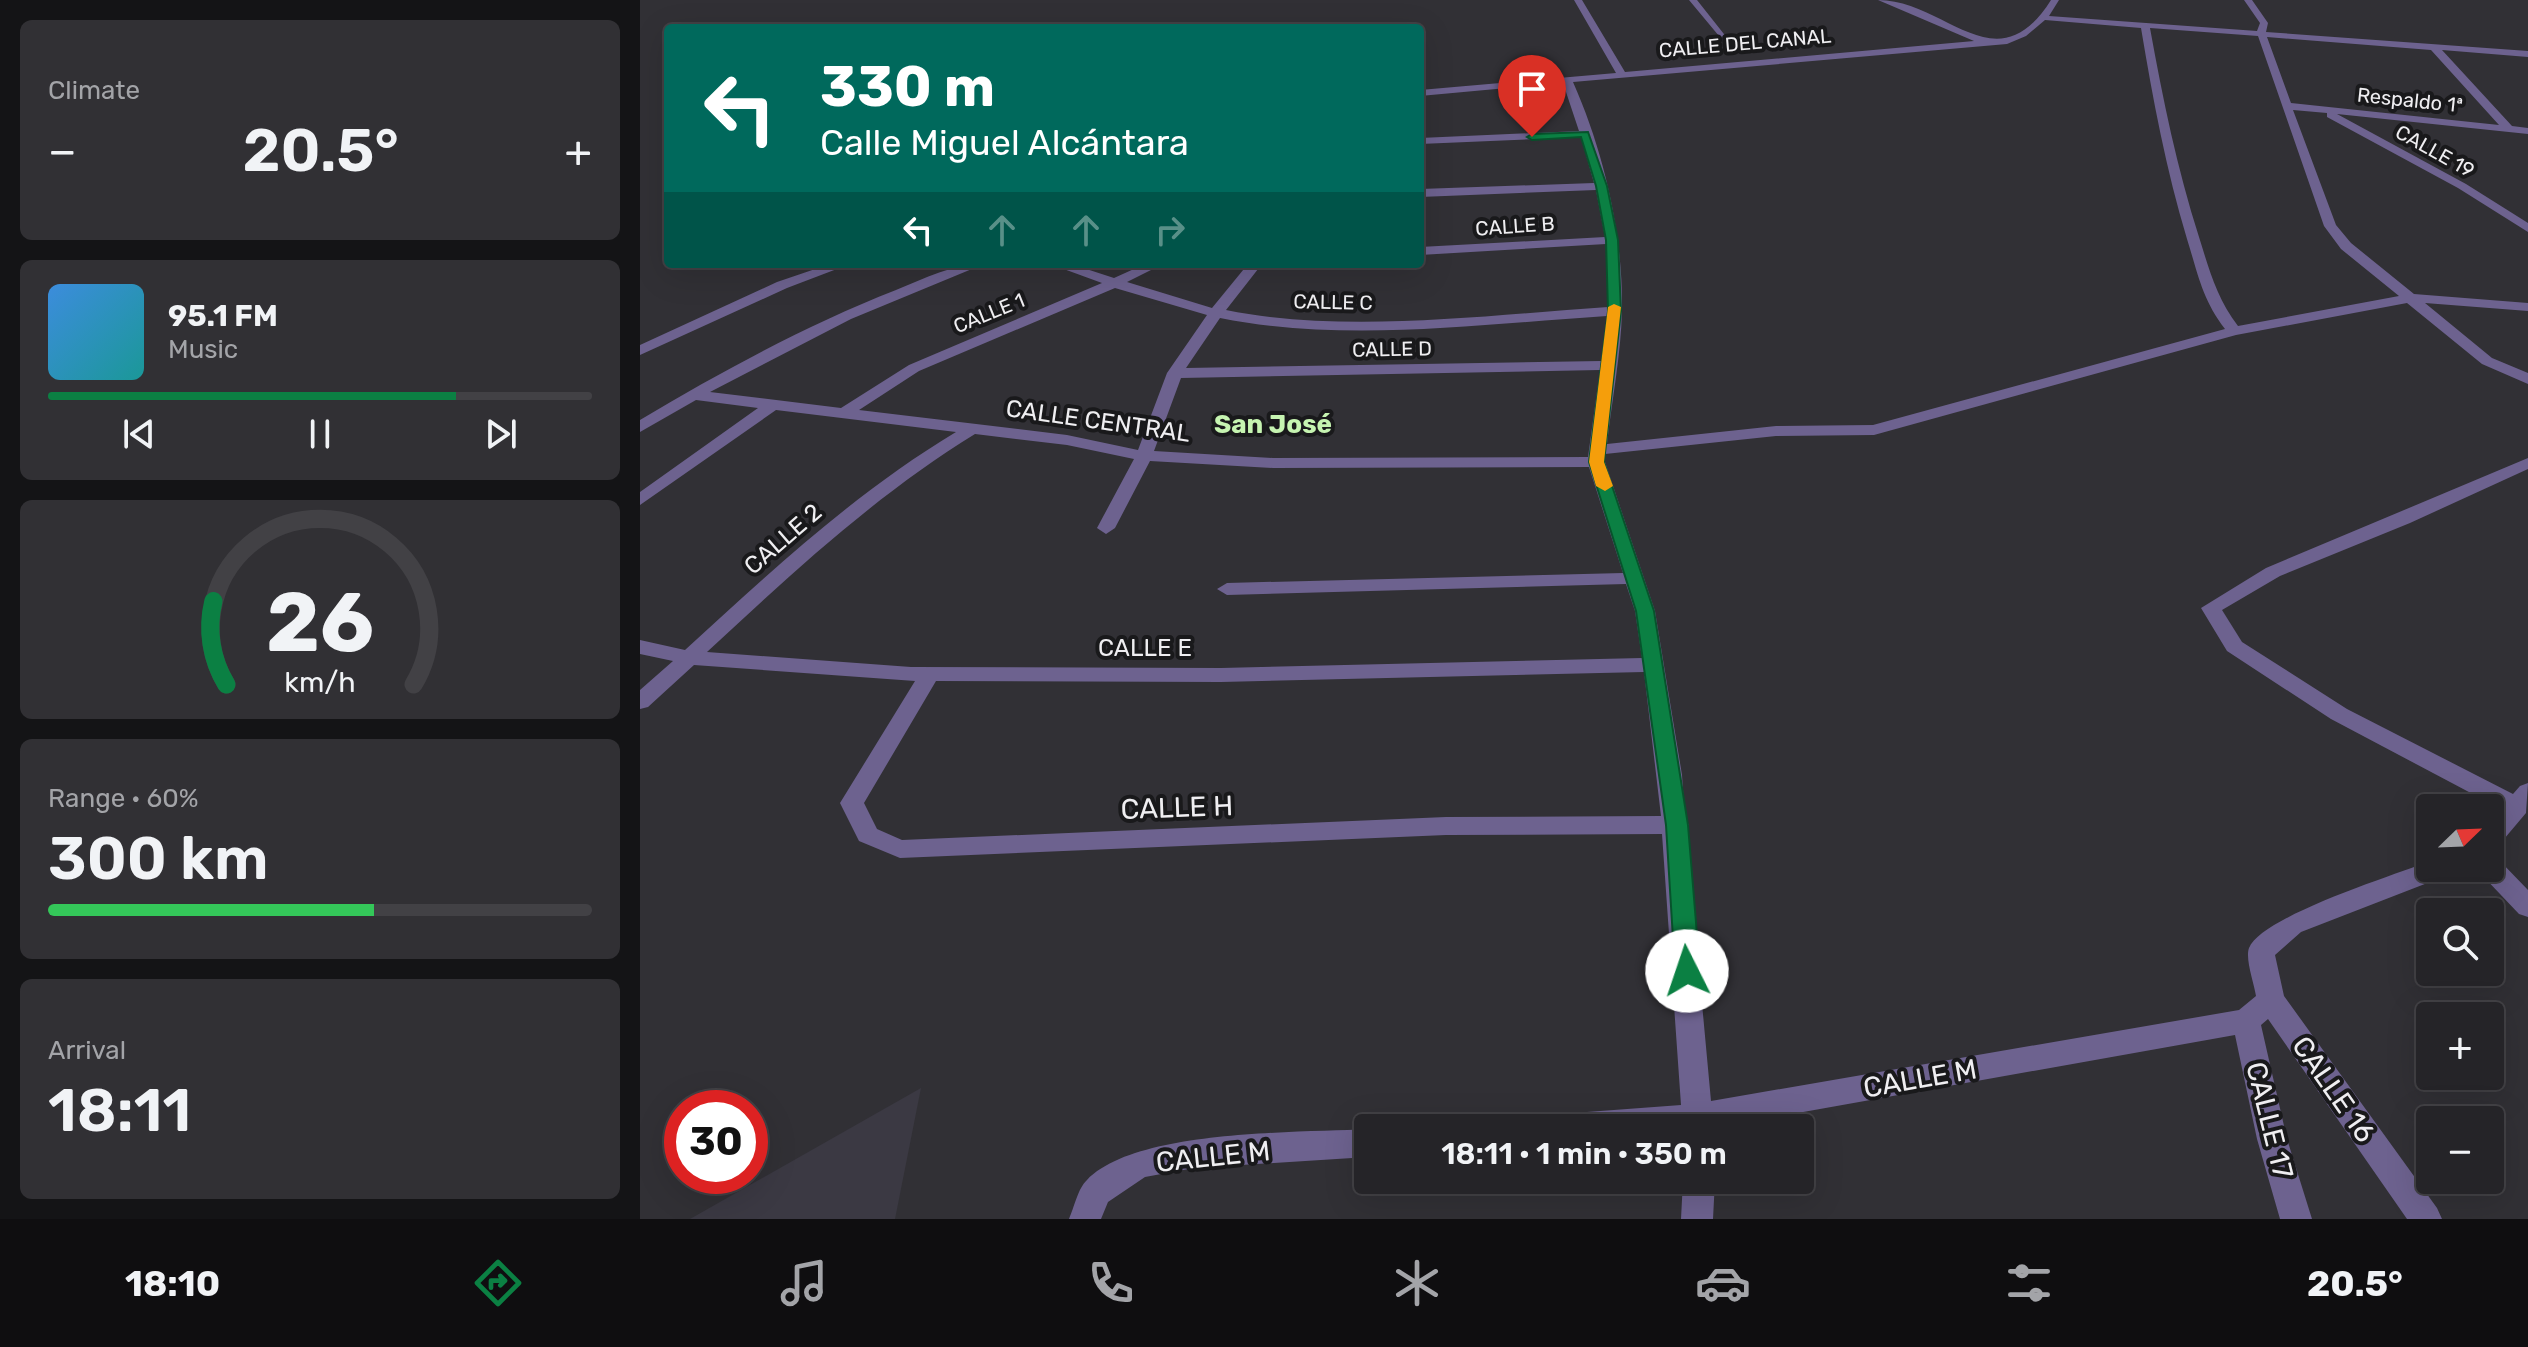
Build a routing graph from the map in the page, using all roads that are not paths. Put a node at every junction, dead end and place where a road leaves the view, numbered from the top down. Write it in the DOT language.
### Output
graph roads {
  1 [pos="1578,0"];
  2 [pos="1693,0"];
  3 [pos="1882,0"];
  4 [pos="2055,0"];
  5 [pos="2248,0"];
  6 [pos="2045,18"];
  7 [pos="2145,24"];
  8 [pos="2261,33"];
  9 [pos="1987,44"];
  10 [pos="1732,46"];
  11 [pos="2434,47"];
  12 [pos="2528,54"];
  13 [pos="1621,74"];
  14 [pos="1566,78"];
  15 [pos="1424,93"];
  16 [pos="2289,106"];
  17 [pos="2321,109"];
  18 [pos="2509,129"];
  19 [pos="2528,131"];
  20 [pos="1585,134"];
  21 [pos="1424,141"];
  22 [pos="1601,186"];
  23 [pos="1424,193"];
  24 [pos="2528,228"];
  25 [pos="1612,240"];
  26 [pos="1424,251"];
  27 [pos="831,268"];
  28 [pos="965,268"];
  29 [pos="1070,268"];
  30 [pos="1147,268"];
  31 [pos="1252,268"];
  32 [pos="1116,282"];
  33 [pos="2409,298"];
  34 [pos="2528,307"];
  35 [pos="1217,311"];
  36 [pos="1615,311"];
  37 [pos="2234,331"];
  38 [pos="640,351"];
  39 [pos="1610,365"];
  40 [pos="1175,373"];
  41 [pos="2528,379"];
  42 [pos="692,395"];
  43 [pos="770,407"];
  44 [pos="844,413"];
  45 [pos="640,427"];
  46 [pos="972,429"];
  47 [pos="1144,456"];
  48 [pos="1597,456"];
  49 [pos="2528,463"];
  50 [pos="640,500"];
  51 [pos="1106,528"];
  52 [pos="1635,578"];
  53 [pos="1227,589"];
  54 [pos="640,647"];
  55 [pos="691,658"];
  56 [pos="1652,665"];
  57 [pos="930,674"];
  58 [pos="640,702"];
  59 [pos="2523,799"];
  60 [pos="2504,821"];
  61 [pos="1677,825"];
  62 [pos="2416,877"];
  63 [pos="2504,882"];
  64 [pos="2528,907"];
  65 [pos="2271,1000"];
  66 [pos="2246,1021"];
  67 [pos="1697,1114"];
  68 [pos="1746,1114"];
  69 [pos="1354,1144"];
  70 [pos="1698,1194"];
  71 [pos="1085,1219"];
  72 [pos="1697,1219"];
  73 [pos="2296,1219"];
  74 [pos="2426,1219"];
  1 -- 13 [label="street"];
  2 -- 10 [label="street"];
  3 -- 9 [label="street"];
  4 -- 6 [label="street"];
  5 -- 8 [label="street"];
  6 -- 7 [label="street"];
  6 -- 9 [label="street, CALLE DEL CANAL"];
  7 -- 8 [label="street"];
  7 -- 37 [label="street"];
  8 -- 11 [label="street"];
  8 -- 16 [label="street"];
  9 -- 13 [label="street, CALLE DEL CANAL"];
  11 -- 12 [label="street"];
  11 -- 18 [label="street"];
  13 -- 14 [label="street, CALLE DEL CANAL"];
  14 -- 15 [label="street, CALLE DEL CANAL"];
  14 -- 20 [label="street"];
  16 -- 17 [label="street, Respaldo 1ª"];
  16 -- 33 [label="street"];
  17 -- 18 [label="street, Respaldo 1ª"];
  17 -- 24 [label="street, CALLE 19"];
  18 -- 19 [label="street, Respaldo 1ª"];
  20 -- 21 [label="street"];
  20 -- 22 [label="street"];
  22 -- 23 [label="street"];
  22 -- 25 [label="street"];
  25 -- 26 [label="street, CALLE B"];
  25 -- 36 [label="street"];
  27 -- 38 [label="street"];
  28 -- 42 [label="street"];
  29 -- 32 [label="street, CALLE C"];
  30 -- 32 [label="street, CALLE 1"];
  31 -- 35 [label="street"];
  32 -- 35 [label="street, CALLE C"];
  32 -- 44 [label="street, CALLE 1"];
  33 -- 34 [label="street, CALLE CENTRAL"];
  33 -- 37 [label="street, CALLE CENTRAL"];
  33 -- 41 [label="street"];
  35 -- 36 [label="street, CALLE C"];
  35 -- 40 [label="street"];
  36 -- 39 [label="street"];
  37 -- 48 [label="street, CALLE CENTRAL"];
  39 -- 40 [label="street, CALLE D"];
  39 -- 48 [label="street"];
  40 -- 47 [label="street"];
  42 -- 43 [label="street, CALLE CENTRAL"];
  42 -- 45 [label="street"];
  43 -- 44 [label="street, CALLE CENTRAL"];
  43 -- 50 [label="street"];
  44 -- 46 [label="street, CALLE CENTRAL"];
  46 -- 47 [label="street, CALLE CENTRAL"];
  46 -- 55 [label="street, CALLE 2"];
  47 -- 48 [label="street, CALLE CENTRAL"];
  47 -- 51 [label="street"];
  48 -- 52 [label="street"];
  49 -- 59 [label="street"];
  52 -- 53 [label="street"];
  52 -- 56 [label="street"];
  54 -- 55 [label="street, CALLE E"];
  55 -- 57 [label="street, CALLE E"];
  55 -- 58 [label="street, CALLE 2"];
  56 -- 57 [label="street, CALLE E"];
  56 -- 61 [label="street"];
  57 -- 61 [label="street, CALLE H"];
  59 -- 60 [label="street"];
  61 -- 67 [label="street"];
  62 -- 65 [label="street, CALLE 16"];
  63 -- 64 [label="street"];
  65 -- 66 [label="street"];
  65 -- 74 [label="street, CALLE 16"];
  66 -- 68 [label="street, CALLE M"];
  66 -- 73 [label="street, CALLE 17"];
  69 -- 71 [label="street, CALLE M"];
  70 -- 72 [label="street"];
}
